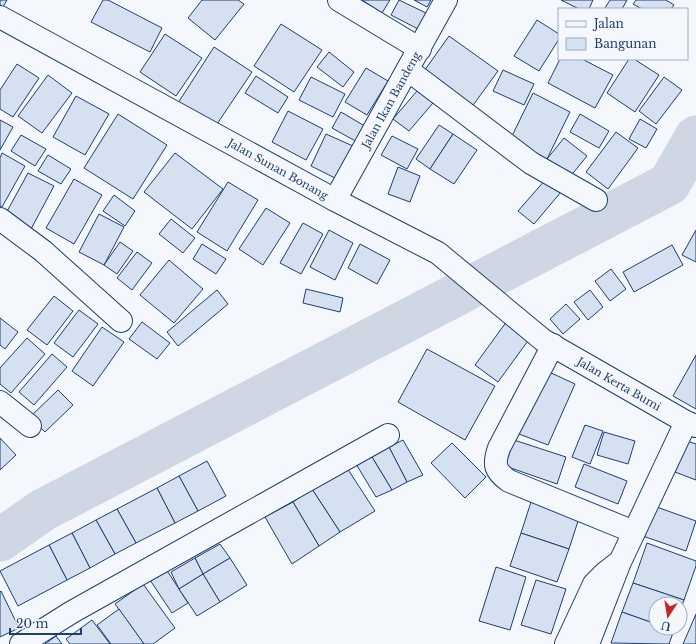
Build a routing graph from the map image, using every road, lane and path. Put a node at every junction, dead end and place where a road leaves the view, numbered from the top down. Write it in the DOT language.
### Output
graph roads {
  1 [pos="339,0"];
  2 [pos="446,0"];
  3 [pos="0,17"];
  4 [pos="420,49"];
  5 [pos="408,70"];
  6 [pos="335,200"];
  7 [pos="596,200"];
  8 [pos="0,219"];
  9 [pos="121,321"];
  10 [pos="548,343"];
  11 [pos="0,402"];
  12 [pos="691,424"];
  13 [pos="30,426"];
  14 [pos="388,435"];
  15 [pos="634,532"];
  16 [pos="620,562"];
  17 [pos="21,644"];
  18 [pos="566,644"];
  19 [pos="588,644"];
  1 -- 4 [label="street"];
  2 -- 4 [label="street, Jalan Ikan Bandeng"];
  3 -- 6 [label="street, Jalan Sunan Bonang"];
  4 -- 5 [label="street, Jalan Ikan Bandeng"];
  5 -- 6 [label="street, Jalan Ikan Bandeng"];
  5 -- 7 [label="street"];
  6 -- 10 [label="street, Jalan Sunan Bonang"];
  8 -- 9 [label="street"];
  10 -- 12 [label="street, Jalan Kerta Bumi"];
  10 -- 15 [label="street"];
  11 -- 13 [label="street"];
  12 -- 15 [label="street"];
  14 -- 17 [label="street"];
  15 -- 16 [label="street"];
  16 -- 18 [label="street"];
  16 -- 19 [label="street"];
}
